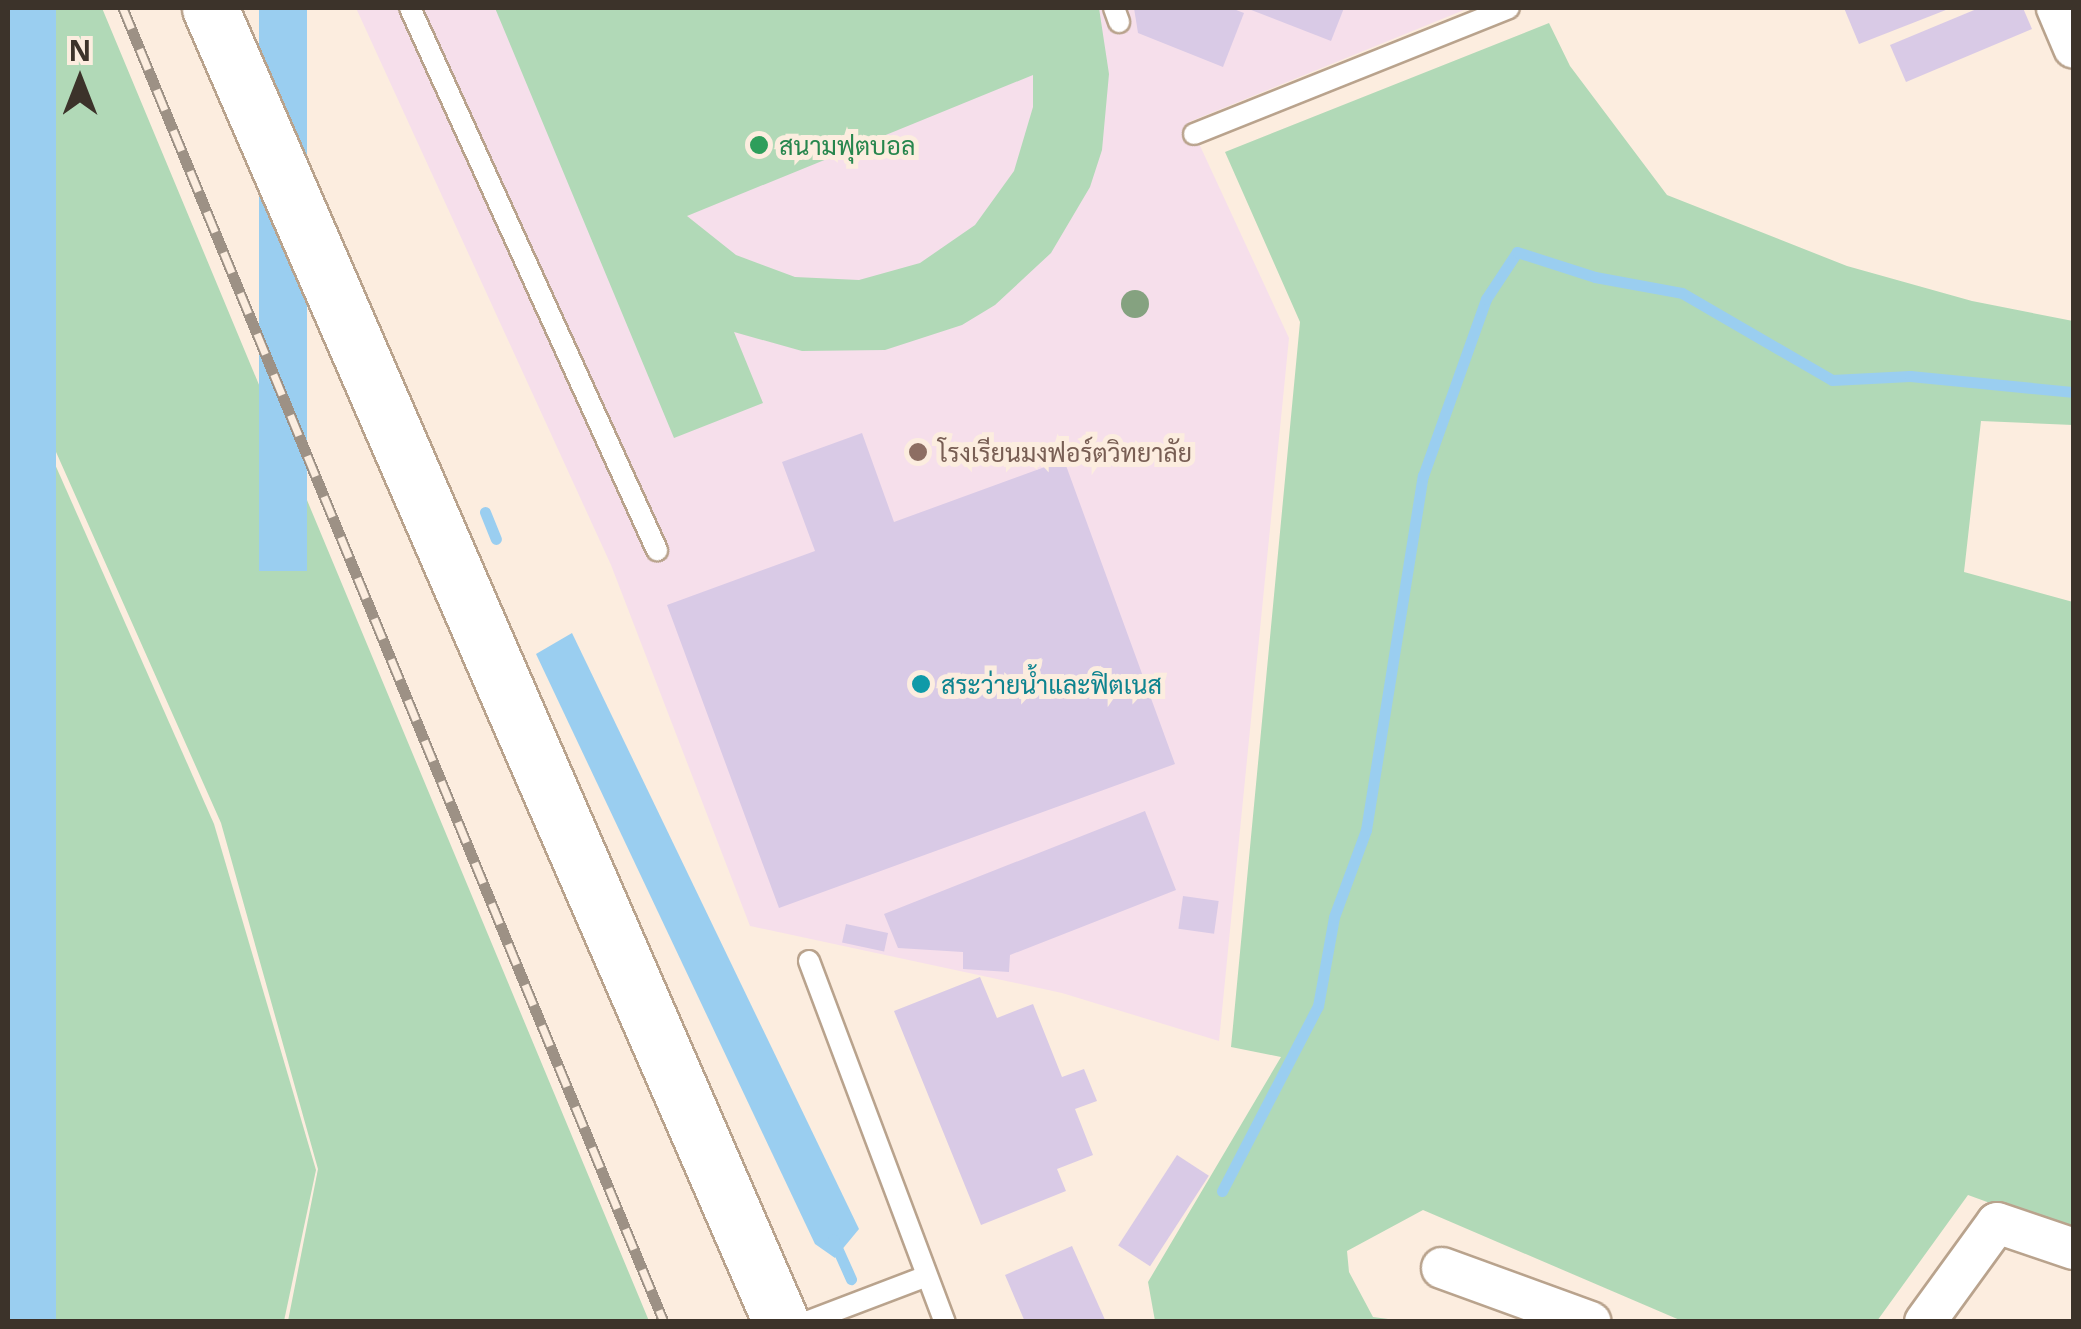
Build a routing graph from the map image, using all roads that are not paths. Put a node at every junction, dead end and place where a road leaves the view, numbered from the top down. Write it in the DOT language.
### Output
graph roads {
  1 [pos="210,8"];
  2 [pos="410,8"];
  3 [pos="1509,8"];
  4 [pos="2056,8"];
  5 [pos="2074,48"];
  6 [pos="1194,134"];
  7 [pos="657,550"];
  8 [pos="809,961"];
  9 [pos="2074,1249"];
  10 [pos="1442,1268"];
  11 [pos="928,1276"];
  12 [pos="781,1322"];
  13 [pos="806,1322"];
  14 [pos="945,1322"];
  15 [pos="1590,1322"];
  16 [pos="1925,1322"];
  1 -- 12 [label="main road"];
  2 -- 7 [label="lane"];
  3 -- 6 [label="lane"];
  4 -- 5 [label="street"];
  8 -- 11 [label="lane"];
  9 -- 16 [label="street"];
  10 -- 15 [label="street"];
  11 -- 13 [label="lane"];
  11 -- 14 [label="lane"];
}
